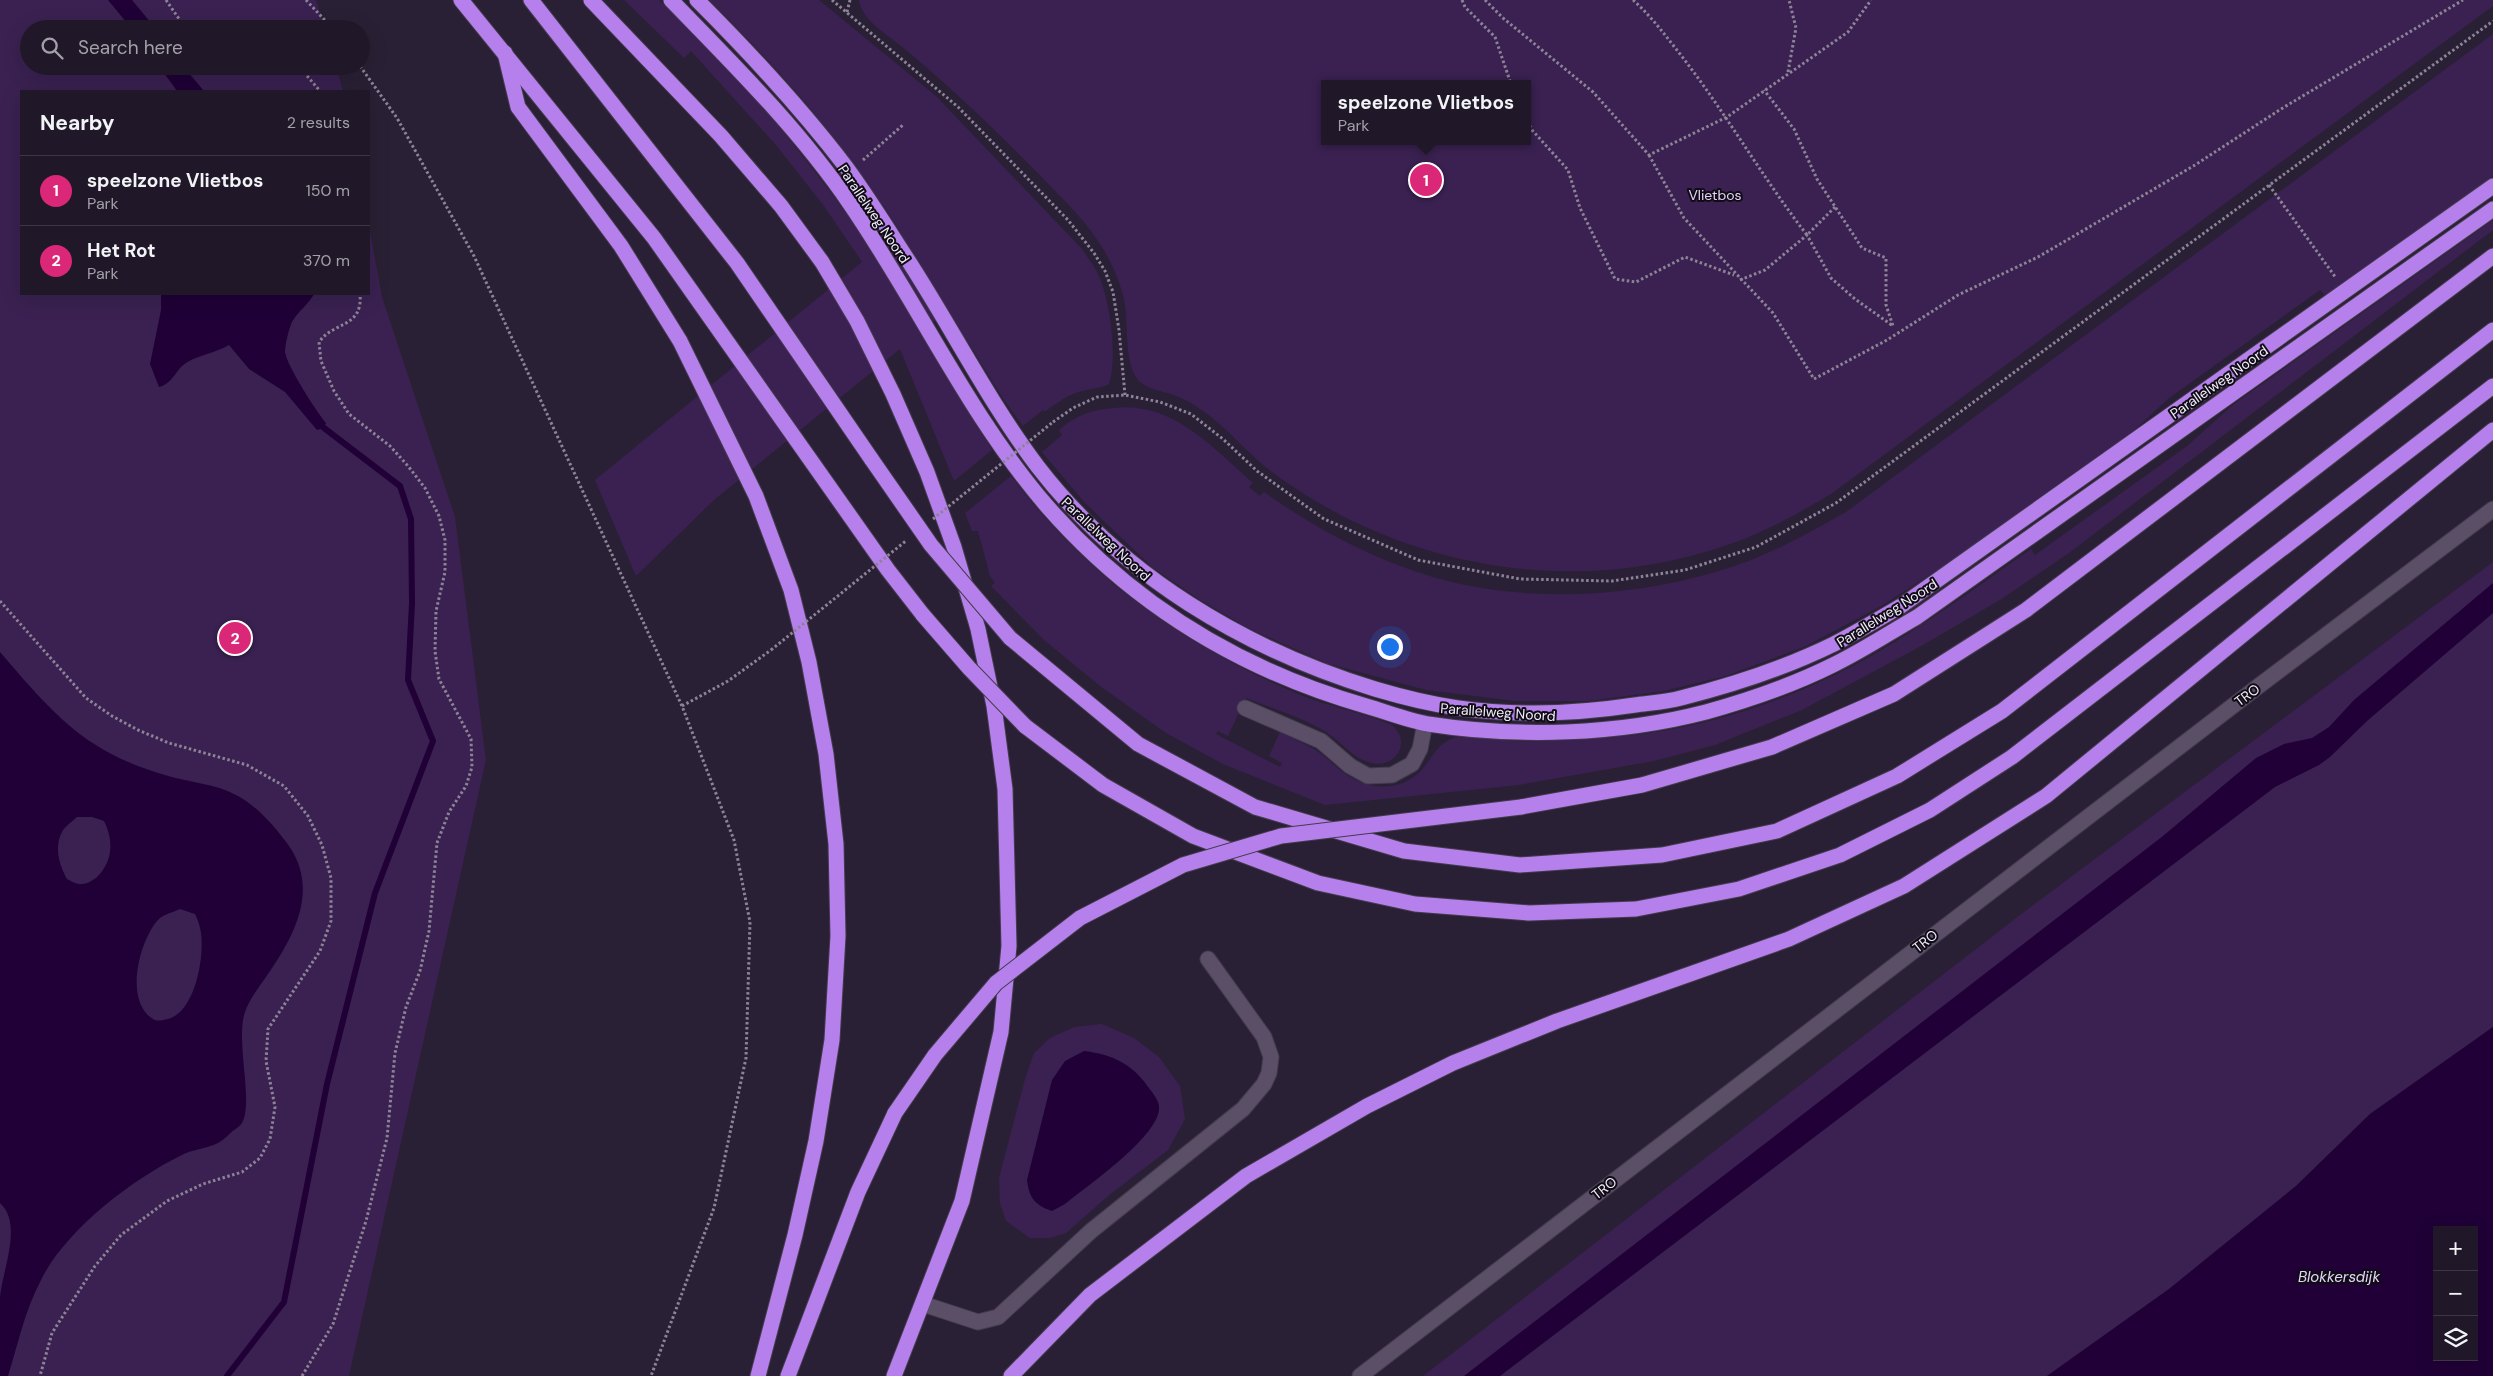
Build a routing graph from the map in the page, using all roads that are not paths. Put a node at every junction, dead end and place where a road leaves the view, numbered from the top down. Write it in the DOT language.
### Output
graph roads {
  1 [pos="461,0"];
  2 [pos="531,0"];
  3 [pos="591,0"];
  4 [pos="671,0"];
  5 [pos="697,0"];
  6 [pos="504,54"];
  7 [pos="2493,186"];
  8 [pos="2493,209"];
  9 [pos="2493,256"];
  10 [pos="2493,330"];
  11 [pos="2493,386"];
  12 [pos="2493,430"];
  13 [pos="2493,509"];
  14 [pos="1245,708"];
  15 [pos="1425,723"];
  16 [pos="1208,958"];
  17 [pos="923,1304"];
  18 [pos="758,1376"];
  19 [pos="788,1376"];
  20 [pos="894,1376"];
  21 [pos="1011,1376"];
  22 [pos="1360,1376"];
  1 -- 6 [label="highway"];
  2 -- 10 [label="highway, bridge"];
  3 -- 17 [label="highway"];
  4 -- 15 [label="highway, Parallelweg Noord"];
  5 -- 7 [label="highway, Parallelweg Noord"];
  6 -- 11 [label="highway, bridge"];
  6 -- 18 [label="highway"];
  8 -- 15 [label="highway, Parallelweg Noord"];
  9 -- 19 [label="highway, bridge"];
  12 -- 21 [label="highway"];
  13 -- 22 [label="lane, TRO"];
  14 -- 15 [label="lane"];
  16 -- 17 [label="lane"];
  17 -- 20 [label="highway"];
}
